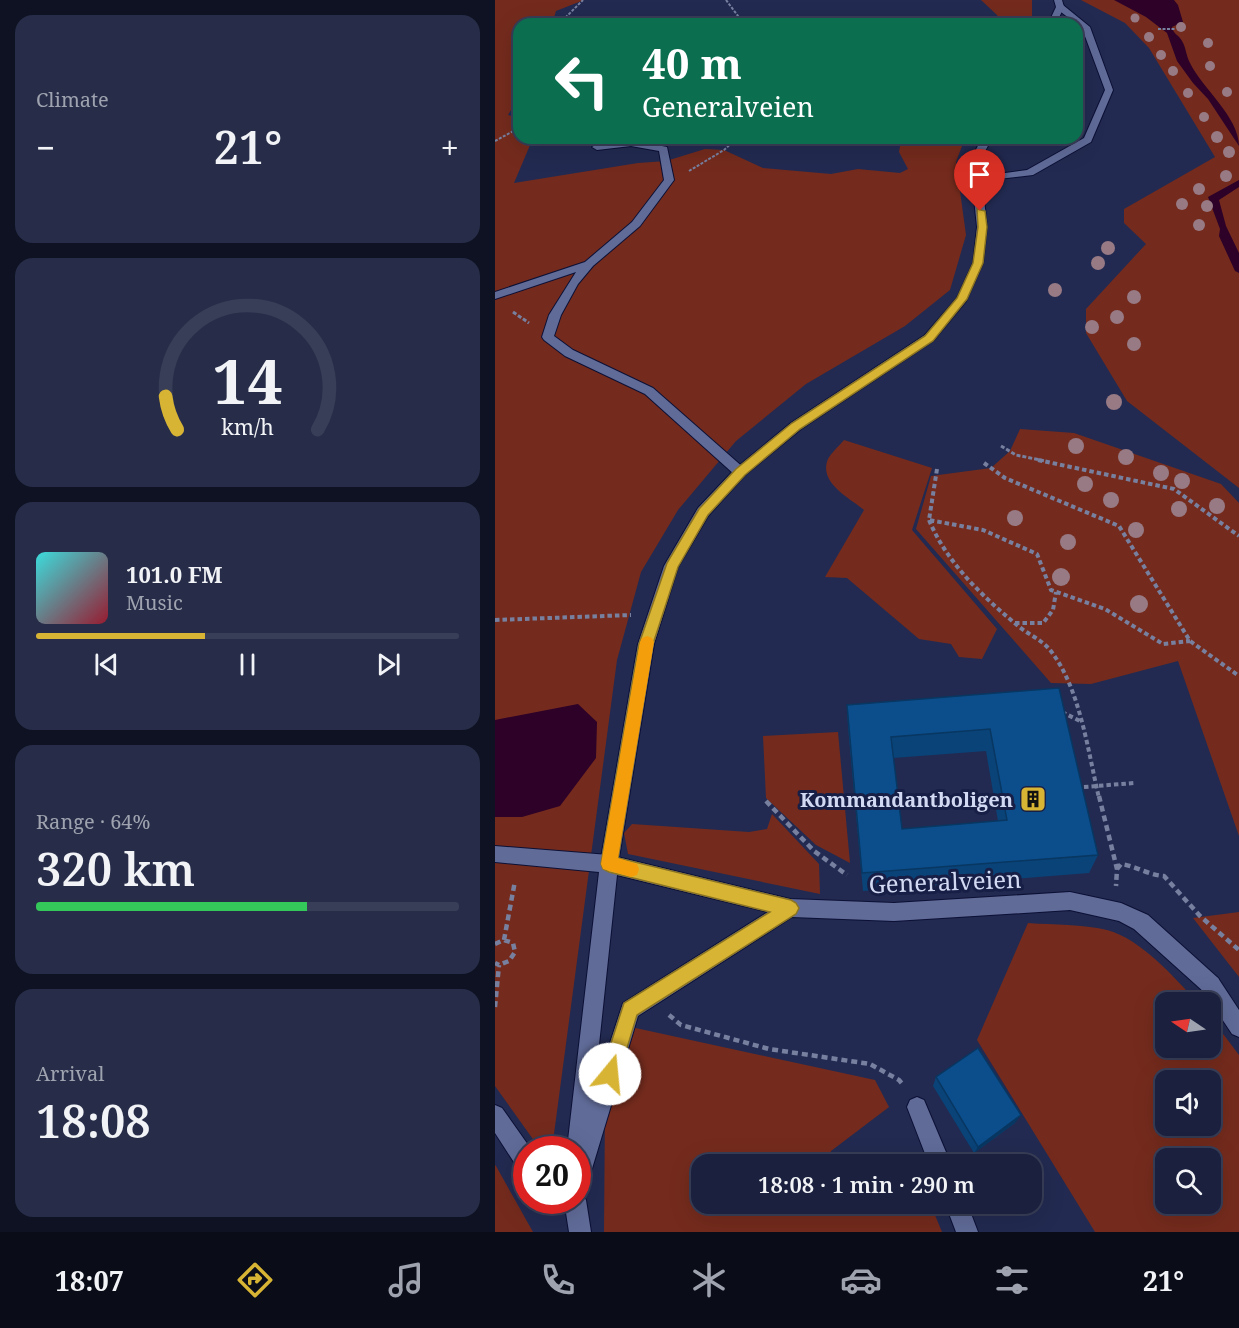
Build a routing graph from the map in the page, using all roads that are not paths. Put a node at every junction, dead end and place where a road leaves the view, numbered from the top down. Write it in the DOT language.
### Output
graph roads {
  1 [pos="1059,4"];
  2 [pos="1075,18"];
  3 [pos="1083,24"];
  4 [pos="1083,143"];
  5 [pos="614,144"];
  6 [pos="648,144"];
  7 [pos="984,144"];
  8 [pos="1081,144"];
  9 [pos="597,147"];
  10 [pos="976,180"];
  11 [pos="589,264"];
  12 [pos="495,296"];
  13 [pos="740,472"];
  14 [pos="495,854"];
  15 [pos="609,864"];
  16 [pos="791,908"];
  17 [pos="1239,1027"];
  18 [pos="913,1100"];
  19 [pos="495,1115"];
  20 [pos="579,1136"];
  21 [pos="591,1137"];
  22 [pos="513,1141"];
  23 [pos="936,1154"];
  24 [pos="578,1214"];
  25 [pos="960,1214"];
  26 [pos="581,1232"];
  27 [pos="967,1232"];
  1 -- 2 [label="street"];
  3 -- 4 [label="street"];
  5 -- 9 [label="street"];
  6 -- 11 [label="street"];
  7 -- 10 [label="street"];
  8 -- 10 [label="street"];
  10 -- 13 [label="street"];
  11 -- 12 [label="street"];
  11 -- 13 [label="street"];
  13 -- 15 [label="street"];
  14 -- 15 [label="street, Generalveien"];
  15 -- 16 [label="street, Generalveien"];
  15 -- 20 [label="street"];
  16 -- 17 [label="street, Generalveien"];
  16 -- 21 [label="street"];
  18 -- 23 [label="street"];
  19 -- 22 [label="street"];
  24 -- 26 [label="street"];
  25 -- 27 [label="street"];
}
